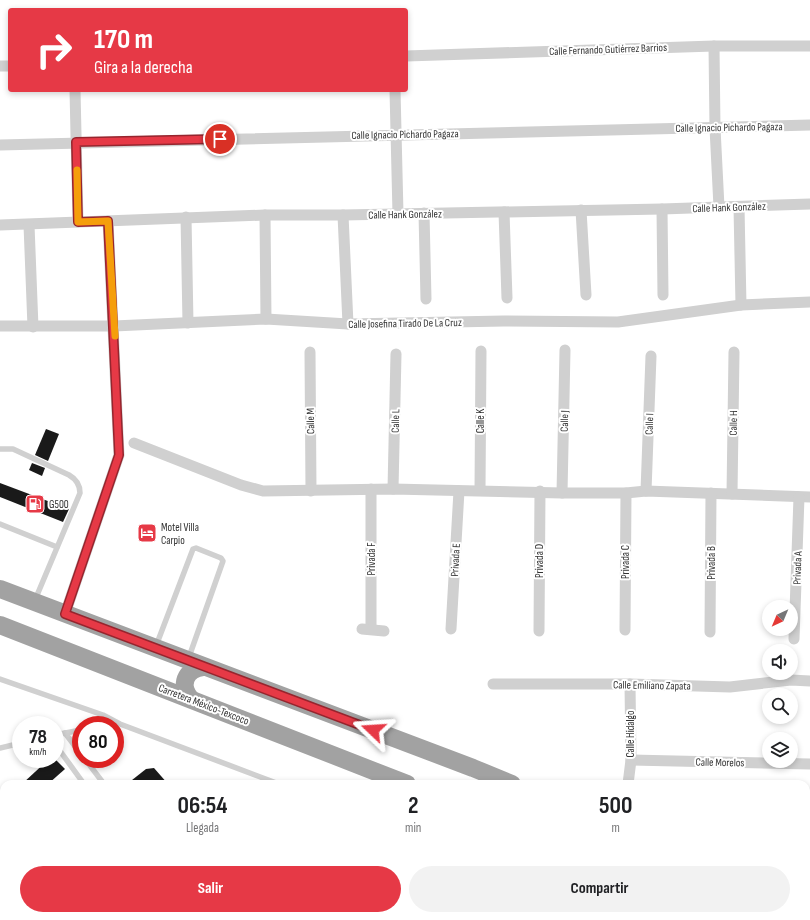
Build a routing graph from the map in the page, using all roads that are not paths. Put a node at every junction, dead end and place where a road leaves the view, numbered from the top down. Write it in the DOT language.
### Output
graph roads {
  1 [pos="714,46"];
  2 [pos="810,46"];
  3 [pos="408,56"];
  4 [pos="75,92"];
  5 [pos="395,92"];
  6 [pos="810,125"];
  7 [pos="715,128"];
  8 [pos="396,134"];
  9 [pos="76,142"];
  10 [pos="0,145"];
  11 [pos="810,204"];
  12 [pos="719,207"];
  13 [pos="740,207"];
  14 [pos="662,209"];
  15 [pos="581,210"];
  16 [pos="504,212"];
  17 [pos="424,213"];
  18 [pos="398,214"];
  19 [pos="265,215"];
  20 [pos="343,215"];
  21 [pos="186,217"];
  22 [pos="108,221"];
  23 [pos="78,222"];
  24 [pos="0,225"];
  25 [pos="29,225"];
  26 [pos="664,294"];
  27 [pos="586,295"];
  28 [pos="507,298"];
  29 [pos="426,299"];
  30 [pos="810,302"];
  31 [pos="741,305"];
  32 [pos="266,319"];
  33 [pos="188,322"];
  34 [pos="348,324"];
  35 [pos="0,326"];
  36 [pos="114,326"];
  37 [pos="33,328"];
  38 [pos="565,350"];
  39 [pos="481,351"];
  40 [pos="310,352"];
  41 [pos="734,352"];
  42 [pos="396,354"];
  43 [pos="651,356"];
  44 [pos="134,443"];
  45 [pos="0,449"];
  46 [pos="371,489"];
  47 [pos="394,489"];
  48 [pos="480,490"];
  49 [pos="311,491"];
  50 [pos="459,491"];
  51 [pos="540,491"];
  52 [pos="646,491"];
  53 [pos="562,492"];
  54 [pos="626,493"];
  55 [pos="711,493"];
  56 [pos="732,494"];
  57 [pos="805,497"];
  58 [pos="0,524"];
  59 [pos="57,547"];
  60 [pos="0,589"];
  61 [pos="34,603"];
  62 [pos="65,614"];
  63 [pos="0,625"];
  64 [pos="451,629"];
  65 [pos="625,630"];
  66 [pos="384,631"];
  67 [pos="539,632"];
  68 [pos="710,632"];
  69 [pos="794,639"];
  70 [pos="162,652"];
  71 [pos="195,664"];
  72 [pos="0,679"];
  73 [pos="810,681"];
  74 [pos="492,684"];
  75 [pos="630,684"];
  76 [pos="161,687"];
  77 [pos="191,699"];
  78 [pos="105,716"];
  79 [pos="124,728"];
  80 [pos="72,732"];
  81 [pos="65,733"];
  82 [pos="72,742"];
  83 [pos="12,745"];
  84 [pos="0,748"];
  85 [pos="64,756"];
  86 [pos="631,760"];
  87 [pos="810,764"];
  88 [pos="92,768"];
  89 [pos="81,780"];
  90 [pos="101,780"];
  91 [pos="268,780"];
  92 [pos="398,780"];
  93 [pos="502,780"];
  94 [pos="628,780"];
  1 -- 2 [label="street, Calle Fernando Gutiérrez Barrios"];
  1 -- 3 [label="street, Calle Fernando Gutiérrez Barrios"];
  1 -- 7 [label="street"];
  4 -- 9 [label="street"];
  5 -- 8 [label="street"];
  6 -- 7 [label="street, Calle Ignacio Pichardo Pagaza"];
  7 -- 8 [label="street, Calle Ignacio Pichardo Pagaza"];
  7 -- 12 [label="street"];
  8 -- 9 [label="street, Calle Ignacio Pichardo Pagaza"];
  8 -- 18 [label="street"];
  9 -- 10 [label="street, Calle Ignacio Pichardo Pagaza"];
  9 -- 23 [label="street"];
  11 -- 13 [label="street, Calle Hank González"];
  12 -- 13 [label="street, Calle Hank González"];
  12 -- 14 [label="street, Calle Hank González"];
  13 -- 31 [label="street"];
  14 -- 15 [label="street, Calle Hank González"];
  14 -- 26 [label="street"];
  15 -- 16 [label="street, Calle Hank González"];
  15 -- 27 [label="street"];
  16 -- 17 [label="street, Calle Hank González"];
  16 -- 28 [label="street"];
  17 -- 18 [label="street, Calle Hank González"];
  17 -- 29 [label="street"];
  18 -- 20 [label="street, Calle Hank González"];
  19 -- 20 [label="street, Calle Hank González"];
  19 -- 21 [label="street, Calle Hank González"];
  19 -- 32 [label="street"];
  20 -- 34 [label="street"];
  21 -- 22 [label="street, Calle Hank González"];
  21 -- 33 [label="street"];
  22 -- 23 [label="street, Calle Hank González"];
  22 -- 36 [label="street"];
  23 -- 25 [label="street, Calle Hank González"];
  24 -- 25 [label="street, Calle Hank González"];
  25 -- 37 [label="street"];
  30 -- 31 [label="street, Calle Josefina Tirado De La Cruz"];
  31 -- 34 [label="street, Calle Josefina Tirado De La Cruz"];
  32 -- 33 [label="street, Calle Josefina Tirado De La Cruz"];
  32 -- 34 [label="street, Calle Josefina Tirado De La Cruz"];
  33 -- 36 [label="street, Calle Josefina Tirado De La Cruz"];
  35 -- 37 [label="street, Calle Josefina Tirado De La Cruz"];
  36 -- 37 [label="street, Calle Josefina Tirado De La Cruz"];
  36 -- 62 [label="street"];
  38 -- 53 [label="street, Calle J"];
  39 -- 48 [label="street, Calle K"];
  40 -- 49 [label="street, Calle M"];
  41 -- 56 [label="street, Calle H"];
  42 -- 47 [label="street, Calle L"];
  43 -- 52 [label="street, Calle I"];
  44 -- 49 [label="street"];
  45 -- 59 [label="lane"];
  46 -- 47 [label="street"];
  46 -- 49 [label="street"];
  46 -- 66 [label="street, Privada F"];
  47 -- 50 [label="street"];
  48 -- 50 [label="street"];
  48 -- 51 [label="street"];
  50 -- 64 [label="street, Privada E"];
  51 -- 53 [label="street"];
  51 -- 67 [label="street, Privada D"];
  52 -- 54 [label="street"];
  52 -- 55 [label="street"];
  53 -- 54 [label="street"];
  54 -- 65 [label="street, Privada C"];
  55 -- 56 [label="street"];
  55 -- 68 [label="street, Privada B"];
  56 -- 57 [label="street"];
  57 -- 69 [label="street, Privada A"];
  58 -- 59 [label="lane"];
  59 -- 61 [label="lane"];
  60 -- 61 [label="highway"];
  61 -- 62 [label="highway"];
  62 -- 70 [label="highway"];
  63 -- 76 [label="highway, Carretera México-Texcoco"];
  70 -- 71 [label="highway"];
  70 -- 71 [label="lane"];
  70 -- 76 [label="highway"];
  71 -- 77 [label="highway"];
  71 -- 93 [label="highway"];
  72 -- 78 [label="lane"];
  73 -- 75 [label="street, Calle Emiliano Zapata"];
  74 -- 75 [label="street, Calle Emiliano Zapata"];
  75 -- 86 [label="street, Calle Hidalgo"];
  76 -- 77 [label="highway, Carretera México-Texcoco"];
  77 -- 92 [label="highway, Carretera México-Texcoco"];
  79 -- 91 [label="lane"];
  80 -- 81 [label="lane"];
  81 -- 82 [label="lane"];
  83 -- 84 [label="lane"];
  85 -- 89 [label="lane"];
  86 -- 87 [label="street, Calle Morelos"];
  86 -- 94 [label="street, Calle Hidalgo"];
  88 -- 90 [label="lane"];
}
